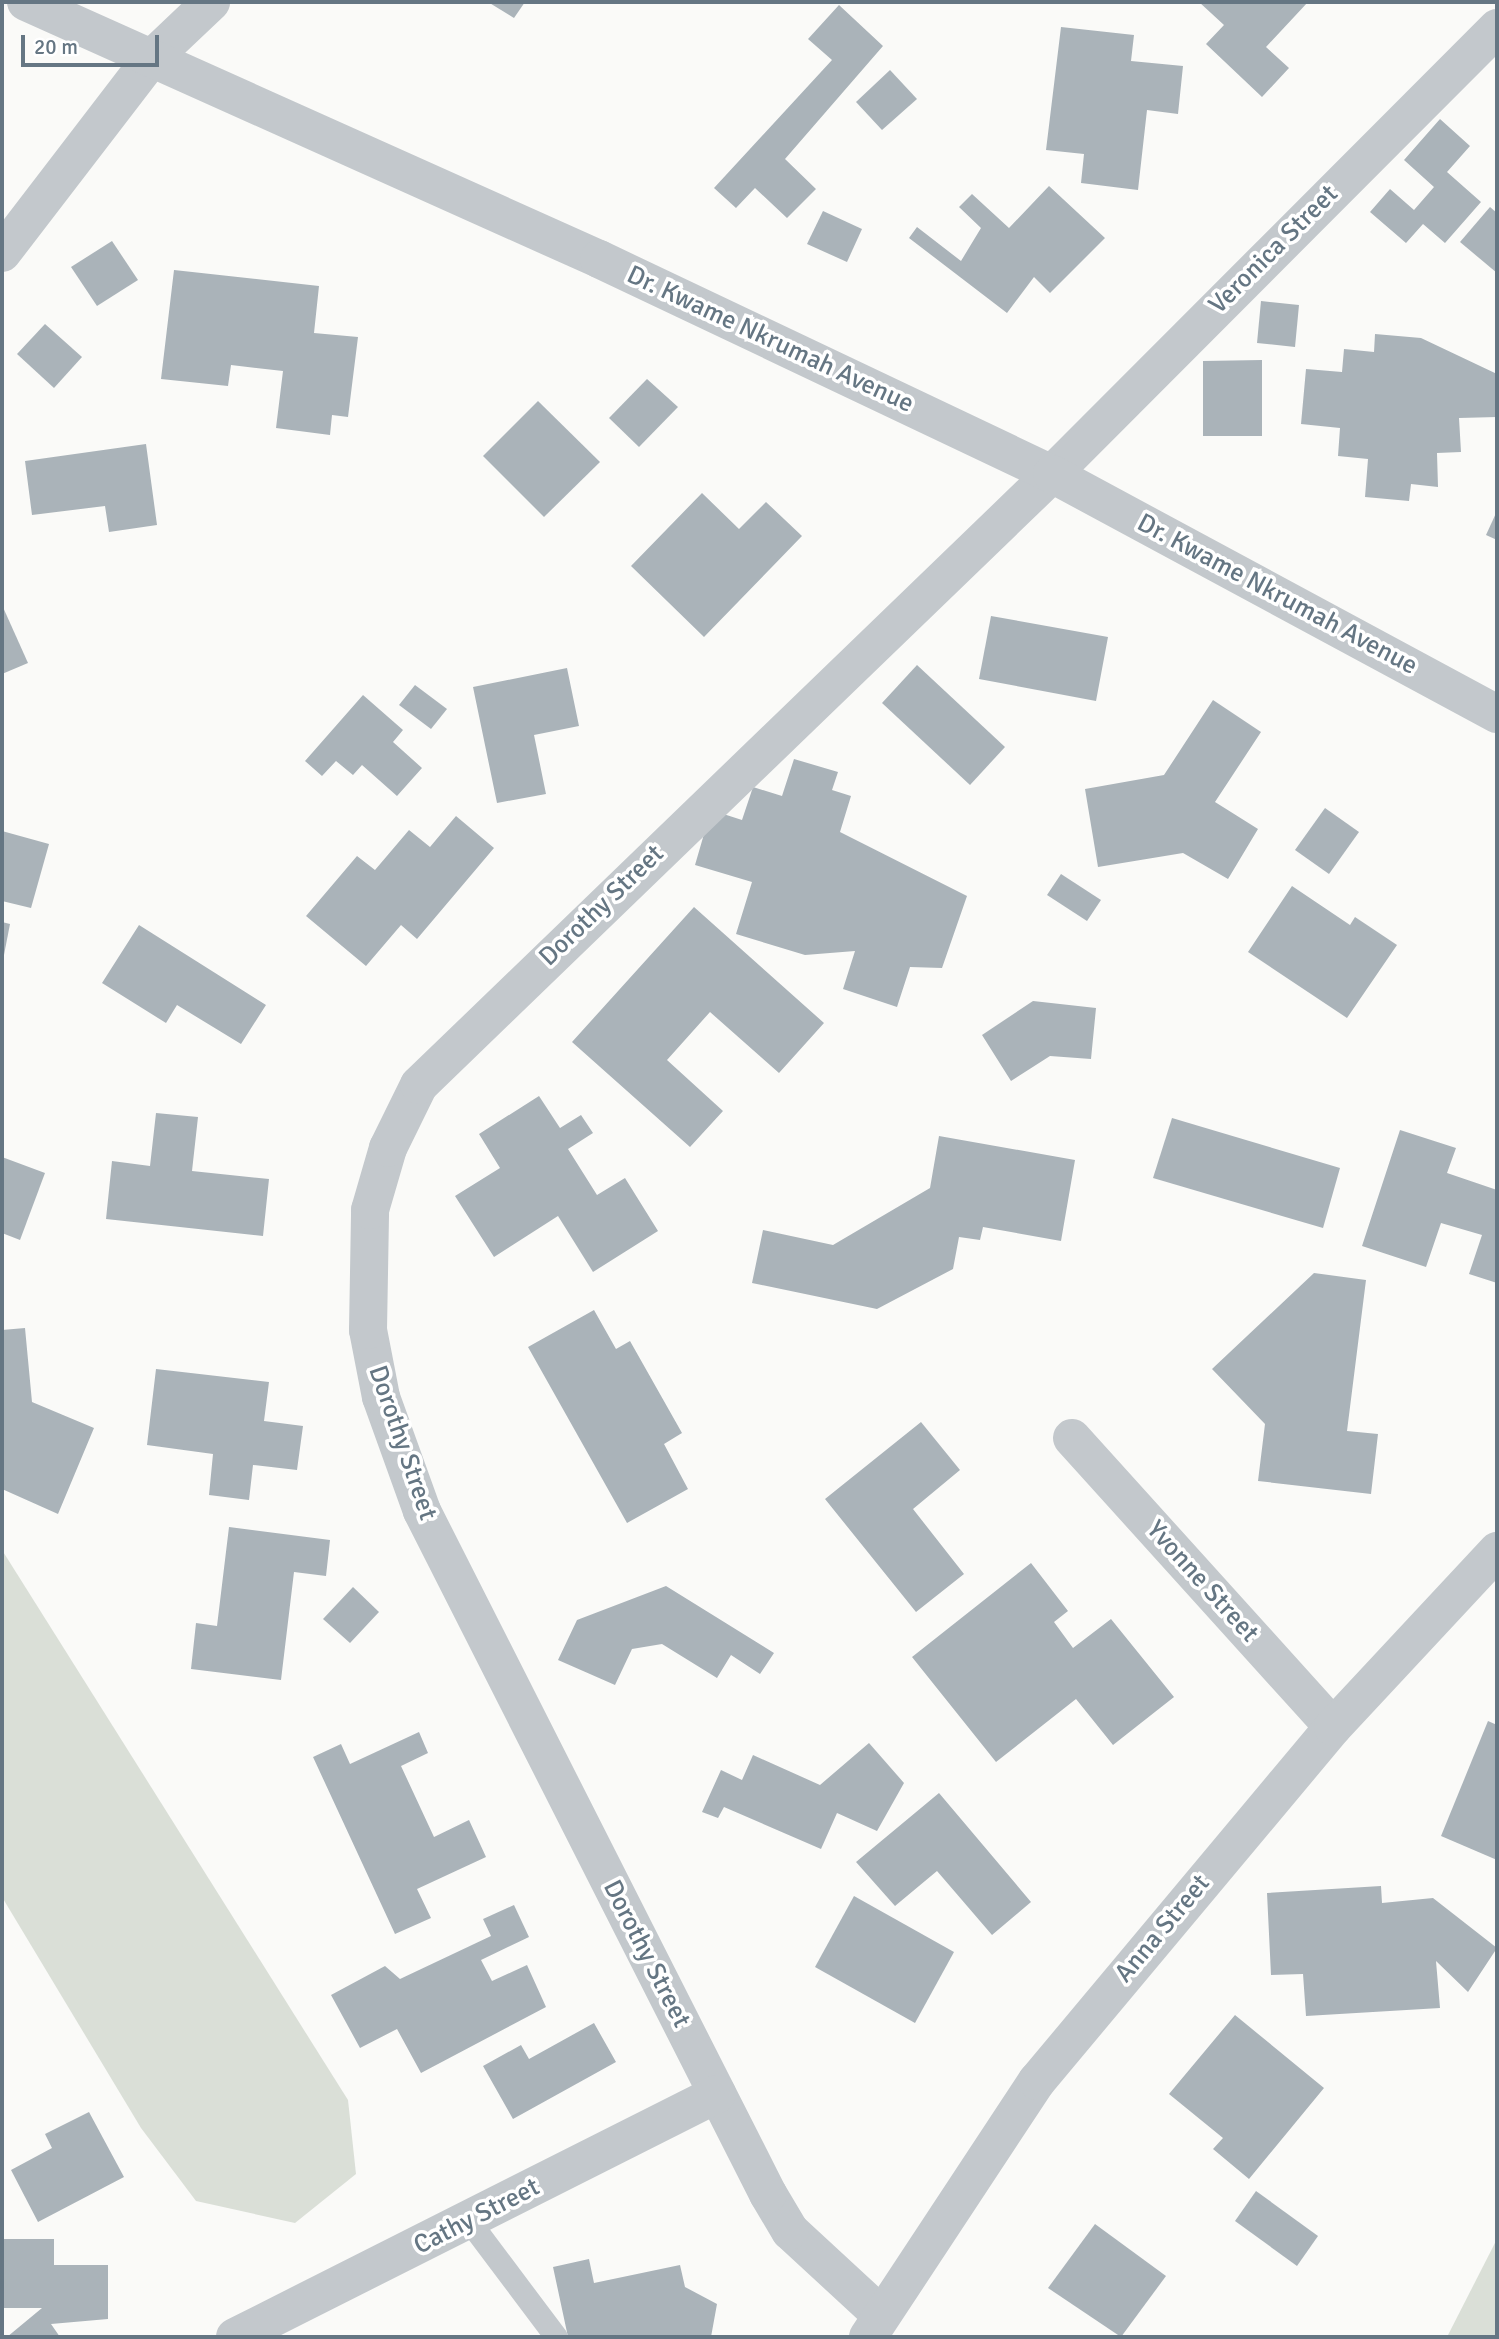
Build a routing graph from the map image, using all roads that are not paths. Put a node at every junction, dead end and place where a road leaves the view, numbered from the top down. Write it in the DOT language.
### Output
graph roads {
  1 [pos="26,2"];
  2 [pos="211,2"];
  3 [pos="1497,28"];
  4 [pos="151,59"];
  5 [pos="2,253"];
  6 [pos="1052,474"];
  7 [pos="1497,714"];
  8 [pos="1072,1438"];
  9 [pos="1497,1551"];
  10 [pos="1333,1727"];
  11 [pos="717,2094"];
  12 [pos="469,2221"];
  13 [pos="874,2326"];
  14 [pos="236,2337"];
  15 [pos="556,2337"];
  1 -- 4 [label="street, Dr. Kwame Nkrumah Avenue"];
  2 -- 4 [label="street"];
  3 -- 6 [label="street, Veronica Street"];
  4 -- 5 [label="street"];
  4 -- 6 [label="street, Dr. Kwame Nkrumah Avenue"];
  6 -- 7 [label="street, Dr. Kwame Nkrumah Avenue"];
  6 -- 11 [label="street, Dorothy Street"];
  8 -- 10 [label="street, Yvonne Street"];
  9 -- 10 [label="street, Anna Street"];
  10 -- 13 [label="street, Anna Street"];
  11 -- 12 [label="street, Cathy Street"];
  11 -- 13 [label="street, Dorothy Street"];
  12 -- 14 [label="street, Cathy Street"];
  12 -- 15 [label="lane"];
}
